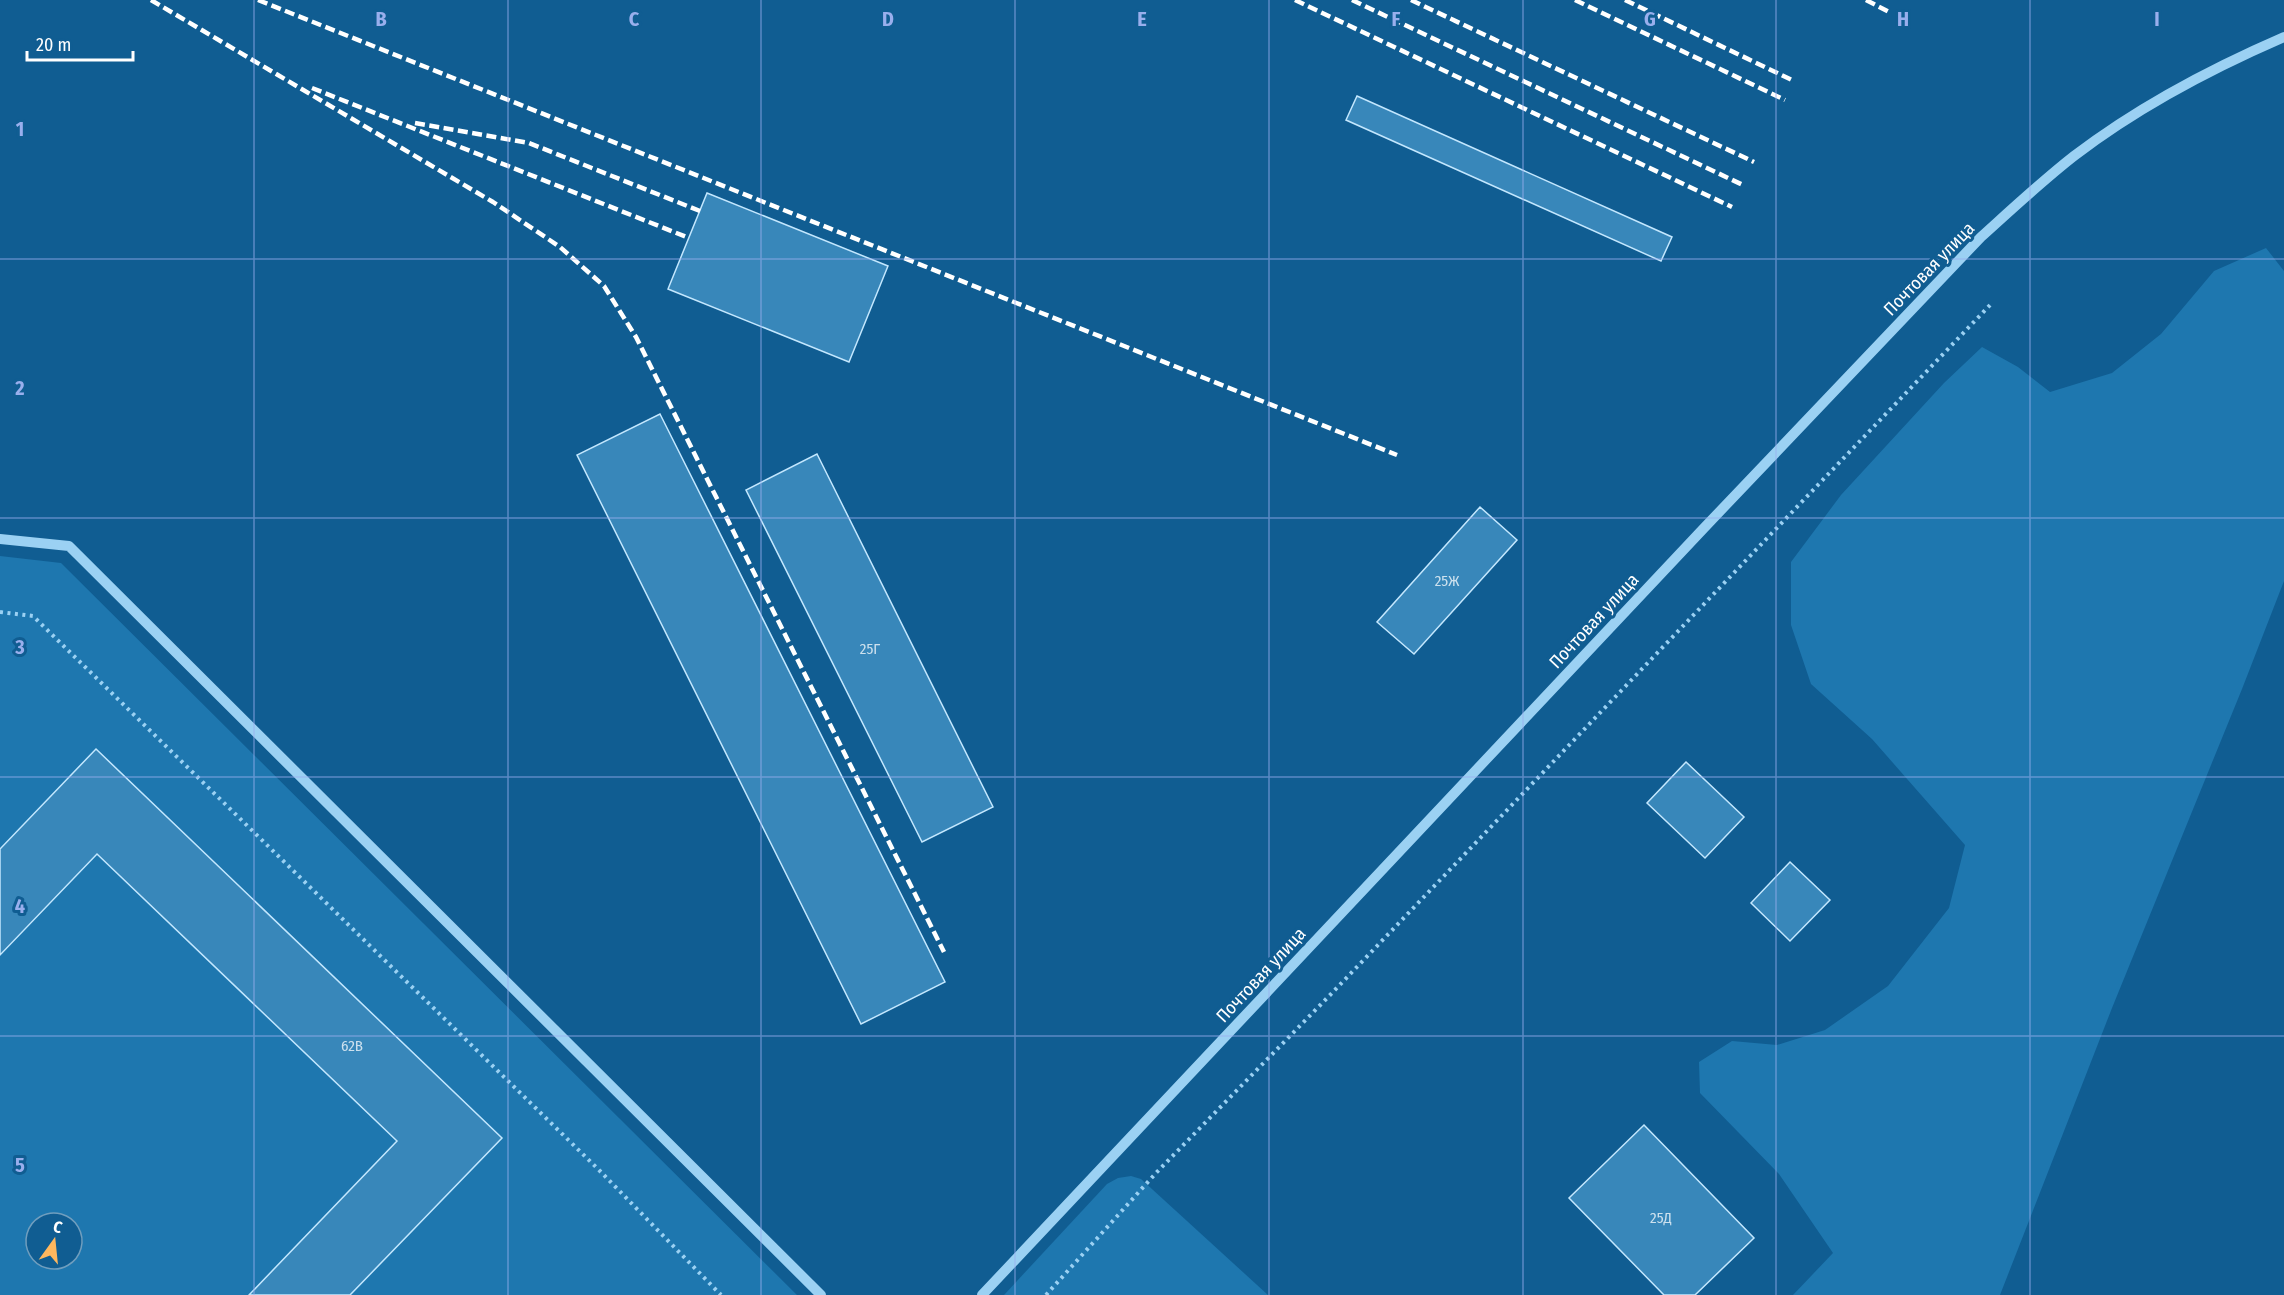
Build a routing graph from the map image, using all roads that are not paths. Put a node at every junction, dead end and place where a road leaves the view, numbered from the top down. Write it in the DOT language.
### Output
graph roads {
  1 [pos="2284,37"];
  2 [pos="0,539"];
  3 [pos="821,1295"];
  4 [pos="982,1295"];
  1 -- 4 [label="street, Почтовая улица"];
  2 -- 3 [label="street"];
}
